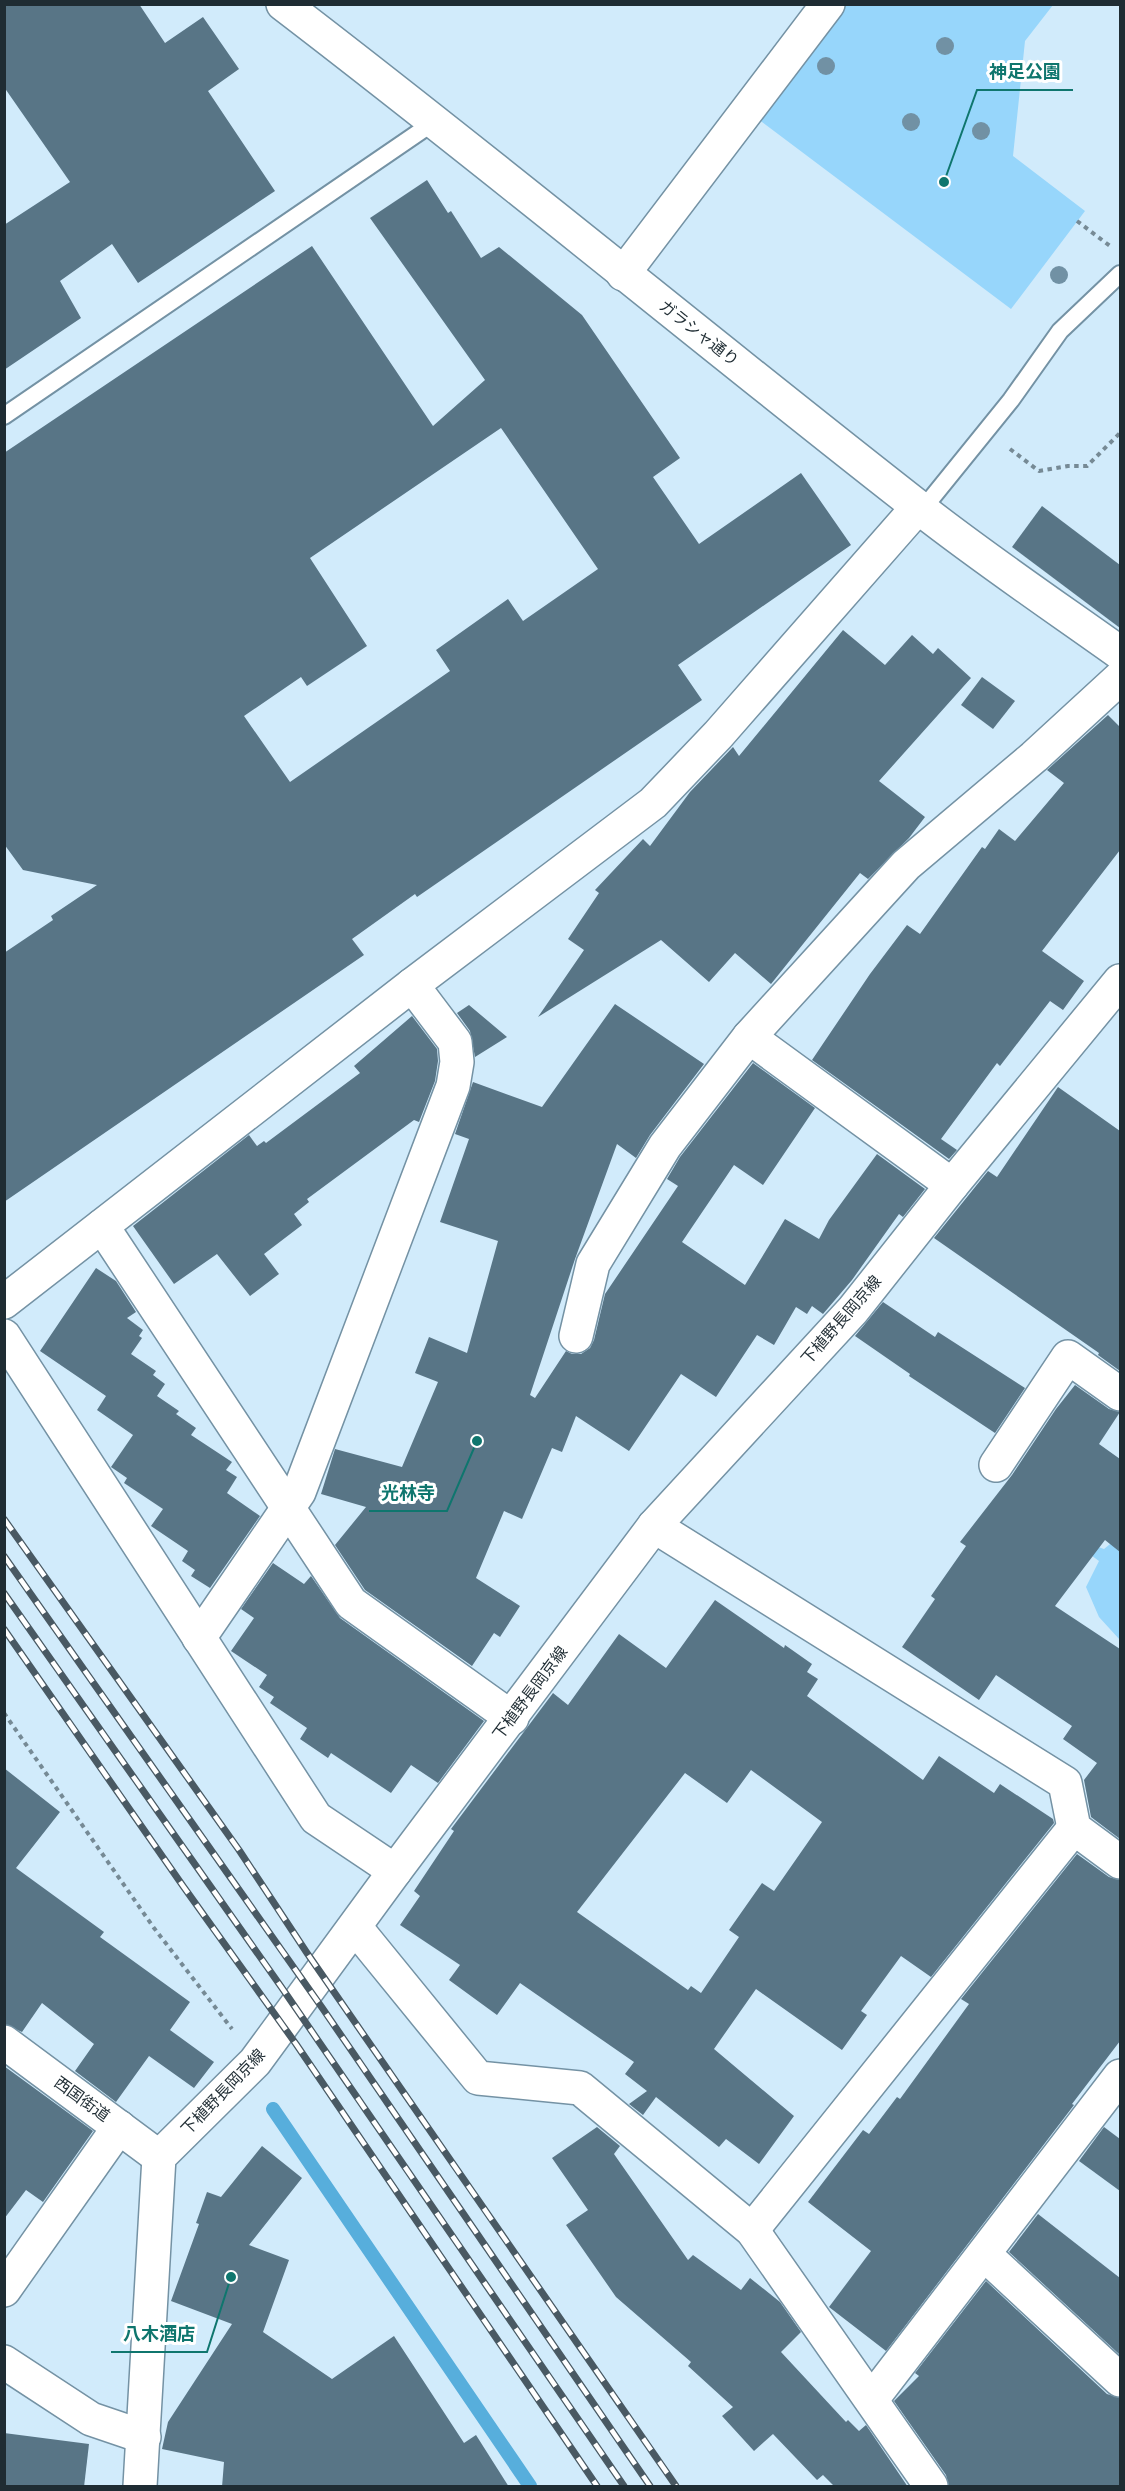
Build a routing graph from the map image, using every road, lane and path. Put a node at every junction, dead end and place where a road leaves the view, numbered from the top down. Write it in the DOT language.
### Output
graph roads {
  1 [pos="283,4"];
  2 [pos="828,4"];
  3 [pos="434,122"];
  4 [pos="1077,221"];
  5 [pos="1119,252"];
  6 [pos="624,274"];
  7 [pos="1120,274"];
  8 [pos="4,416"];
  9 [pos="1120,433"];
  10 [pos="1006,447"];
  11 [pos="920,509"];
  12 [pos="1120,653"];
  13 [pos="1120,678"];
  14 [pos="1120,981"];
  15 [pos="412,985"];
  16 [pos="749,1037"];
  17 [pos="952,1185"];
  18 [pos="102,1226"];
  19 [pos="4,1302"];
  20 [pos="4,1336"];
  21 [pos="576,1336"];
  22 [pos="1120,1394"];
  23 [pos="996,1465"];
  24 [pos="288,1507"];
  25 [pos="654,1526"];
  26 [pos="199,1638"];
  27 [pos="4,1713"];
  28 [pos="512,1718"];
  29 [pos="1074,1828"];
  30 [pos="1120,1862"];
  31 [pos="395,1871"];
  32 [pos="355,1927"];
  33 [pos="238,2038"];
  34 [pos="4,2042"];
  35 [pos="1120,2076"];
  36 [pos="119,2127"];
  37 [pos="159,2157"];
  38 [pos="752,2230"];
  39 [pos="984,2254"];
  40 [pos="4,2290"];
  41 [pos="4,2361"];
  42 [pos="1120,2380"];
  43 [pos="872,2399"];
  44 [pos="144,2437"];
  45 [pos="140,2487"];
  46 [pos="931,2487"];
  1 -- 3 [label="street, ガラシャ通り"];
  2 -- 6 [label="street"];
  3 -- 6 [label="street, ガラシャ通り"];
  3 -- 8 [label="lane"];
  4 -- 5 [label="path"];
  6 -- 11 [label="street, ガラシャ通り"];
  7 -- 11 [label="lane"];
  9 -- 10 [label="path"];
  11 -- 12 [label="street, ガラシャ通り"];
  11 -- 15 [label="street"];
  13 -- 16 [label="street"];
  14 -- 17 [label="street, 下植野長岡京線"];
  15 -- 18 [label="street"];
  15 -- 24 [label="street"];
  16 -- 17 [label="street"];
  16 -- 21 [label="street"];
  17 -- 25 [label="street, 下植野長岡京線"];
  18 -- 19 [label="street"];
  18 -- 24 [label="street"];
  20 -- 26 [label="street"];
  22 -- 23 [label="street"];
  24 -- 26 [label="street"];
  24 -- 28 [label="street"];
  25 -- 28 [label="street, 下植野長岡京線"];
  25 -- 29 [label="street"];
  26 -- 31 [label="street"];
  27 -- 33 [label="path"];
  28 -- 31 [label="street, 下植野長岡京線"];
  29 -- 30 [label="street"];
  29 -- 38 [label="street"];
  31 -- 32 [label="street, 下植野長岡京線"];
  32 -- 37 [label="street, 下植野長岡京線"];
  32 -- 38 [label="street"];
  34 -- 36 [label="street, 西国街道"];
  35 -- 39 [label="street"];
  36 -- 37 [label="street, 西国街道"];
  36 -- 40 [label="street"];
  37 -- 44 [label="street"];
  38 -- 43 [label="street"];
  39 -- 42 [label="street"];
  39 -- 43 [label="street"];
  41 -- 44 [label="street"];
  43 -- 46 [label="street"];
  44 -- 45 [label="street"];
}
